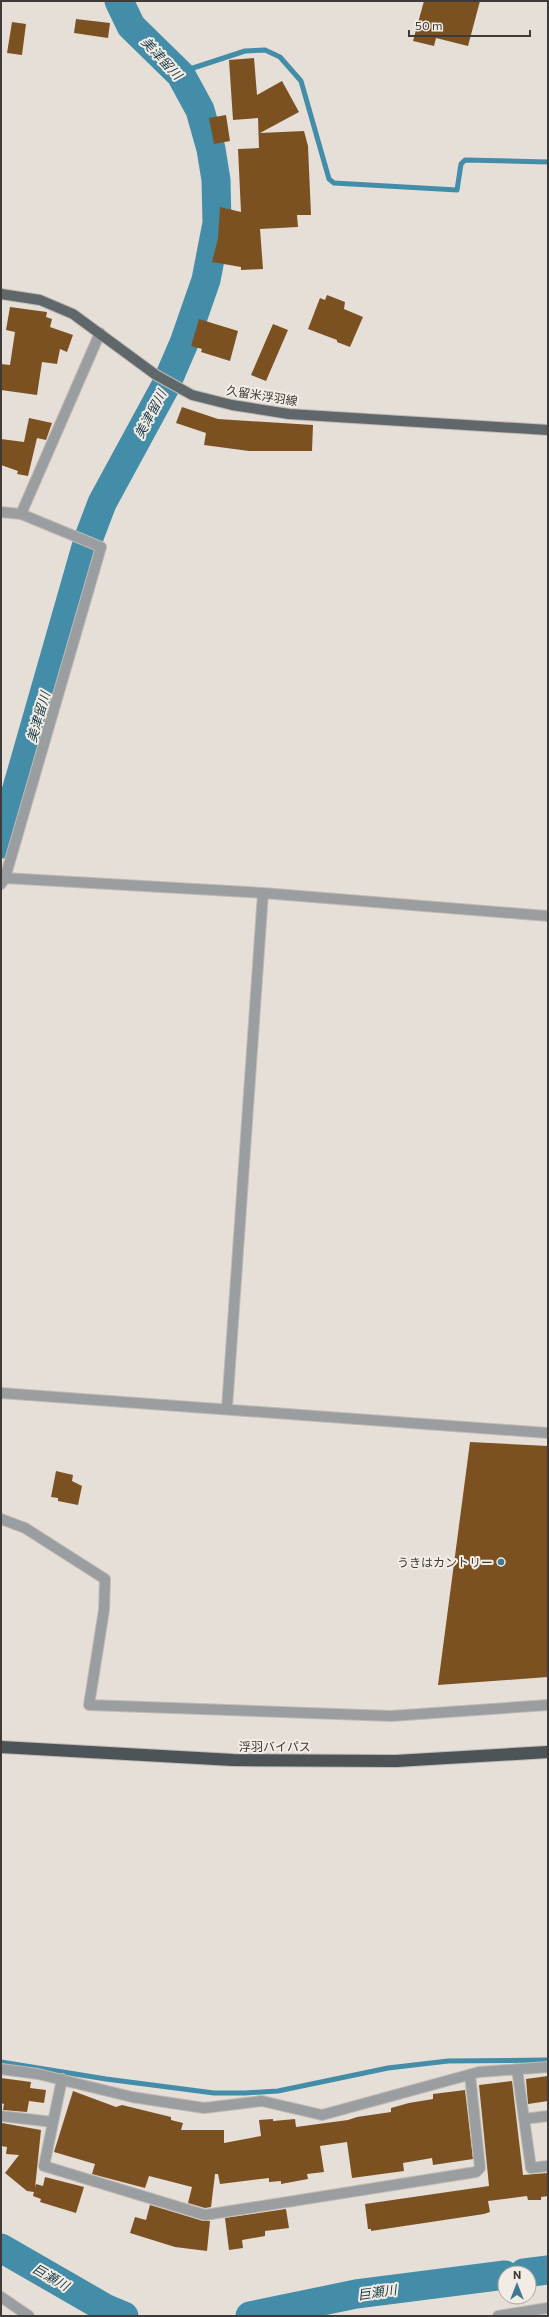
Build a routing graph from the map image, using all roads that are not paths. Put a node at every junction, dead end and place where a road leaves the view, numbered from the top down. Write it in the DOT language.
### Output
graph roads {
  1 [pos="1,294"];
  2 [pos="100,333"];
  3 [pos="548,430"];
  4 [pos="1,512"];
  5 [pos="21,514"];
  6 [pos="3,881"];
  7 [pos="263,893"];
  8 [pos="548,916"];
  9 [pos="1,1393"];
  10 [pos="227,1408"];
  11 [pos="548,1433"];
  12 [pos="1,1519"];
  13 [pos="548,1705"];
  14 [pos="1,1747"];
  15 [pos="548,1752"];
  16 [pos="548,2067"];
  17 [pos="1,2069"];
  18 [pos="517,2069"];
  19 [pos="470,2075"];
  20 [pos="62,2079"];
  21 [pos="1,2116"];
  22 [pos="548,2116"];
  23 [pos="524,2119"];
  24 [pos="53,2122"];
  25 [pos="548,2166"];
  26 [pos="1,2297"];
  27 [pos="548,2308"];
  28 [pos="27,2316"];
  29 [pos="498,2316"];
  1 -- 2 [label="main road, 久留米浮羽線"];
  2 -- 3 [label="main road, 久留米浮羽線"];
  2 -- 5 [label="street"];
  4 -- 5 [label="street"];
  5 -- 6 [label="street"];
  6 -- 7 [label="street"];
  7 -- 8 [label="street"];
  7 -- 10 [label="street"];
  9 -- 10 [label="street"];
  10 -- 11 [label="street"];
  12 -- 13 [label="street"];
  14 -- 15 [label="highway, 浮羽バイパス"];
  16 -- 18 [label="street"];
  17 -- 20 [label="street"];
  18 -- 19 [label="street"];
  18 -- 23 [label="street"];
  19 -- 20 [label="street"];
  19 -- 24 [label="street"];
  20 -- 24 [label="street"];
  21 -- 24 [label="street"];
  22 -- 23 [label="street"];
  23 -- 25 [label="street"];
  26 -- 28 [label="street"];
  27 -- 29 [label="street"];
}
